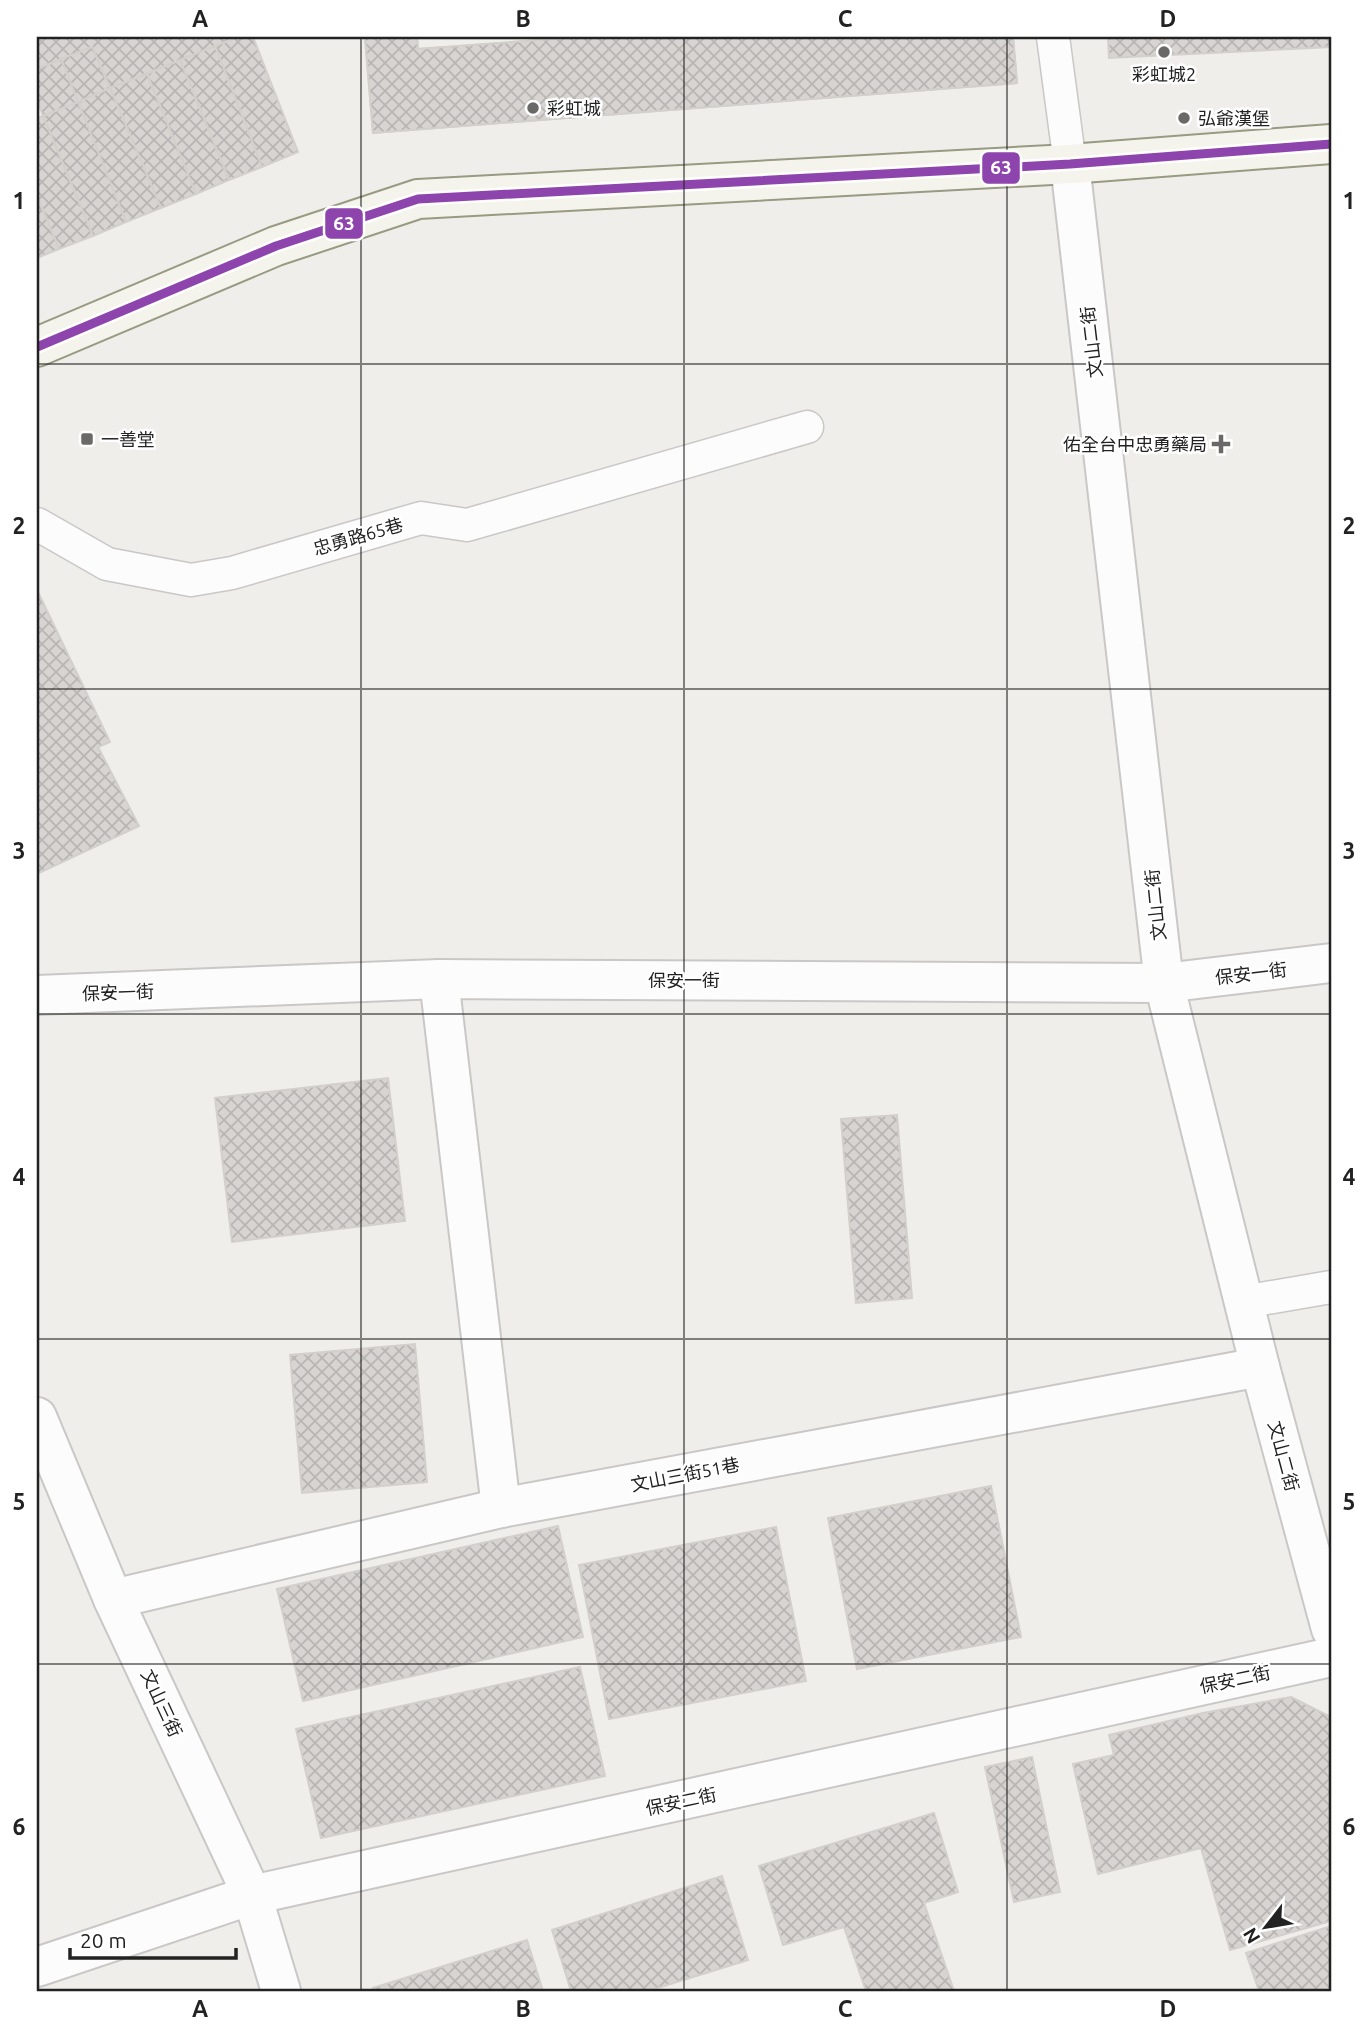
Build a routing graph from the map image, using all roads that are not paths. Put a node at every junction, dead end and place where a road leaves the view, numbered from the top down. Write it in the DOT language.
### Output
graph roads {
  1 [pos="1053,37"];
  2 [pos="1331,144"];
  3 [pos="1070,164"];
  4 [pos="37,347"];
  5 [pos="807,427"];
  6 [pos="37,524"];
  7 [pos="1331,963"];
  8 [pos="439,979"];
  9 [pos="1164,984"];
  10 [pos="37,995"];
  11 [pos="1331,1287"];
  12 [pos="1243,1302"];
  13 [pos="1260,1367"];
  14 [pos="37,1417"];
  15 [pos="501,1508"];
  16 [pos="113,1599"];
  17 [pos="1331,1629"];
  18 [pos="1331,1657"];
  19 [pos="253,1895"];
  20 [pos="37,1967"];
  21 [pos="281,1991"];
  1 -- 3 [label="lane"];
  2 -- 3 [label="main road"];
  3 -- 4 [label="main road"];
  3 -- 9 [label="street, 文山二街"];
  5 -- 6 [label="lane, 忠勇路65巷"];
  7 -- 9 [label="street, 保安一街"];
  8 -- 9 [label="street, 保安一街"];
  8 -- 10 [label="street, 保安一街"];
  8 -- 15 [label="street"];
  9 -- 12 [label="street, 文山二街"];
  11 -- 12 [label="lane"];
  12 -- 13 [label="street, 文山二街"];
  13 -- 15 [label="street, 文山三街51巷"];
  13 -- 17 [label="street, 文山二街"];
  14 -- 16 [label="street, 文山三街"];
  15 -- 16 [label="street, 文山三街51巷"];
  16 -- 19 [label="street, 文山三街"];
  18 -- 19 [label="street, 保安二街"];
  19 -- 20 [label="street, 保安二街"];
  19 -- 21 [label="street, 文山三街"];
}
